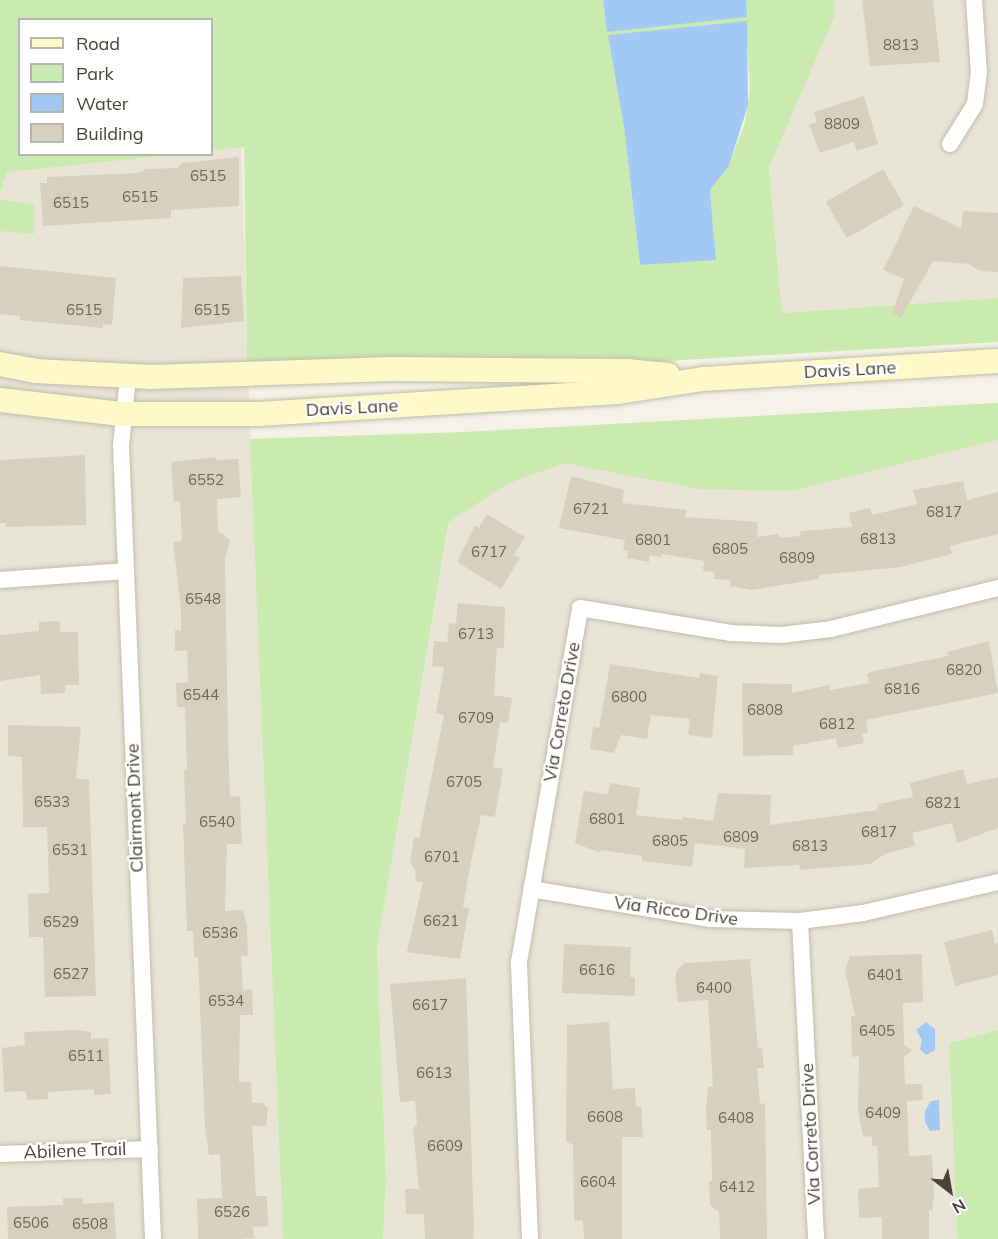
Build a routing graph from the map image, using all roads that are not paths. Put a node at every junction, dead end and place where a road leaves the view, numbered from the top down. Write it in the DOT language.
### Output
graph roads {
  1 [pos="974,0"];
  2 [pos="950,144"];
  3 [pos="998,361"];
  4 [pos="0,364"];
  5 [pos="128,377"];
  6 [pos="703,379"];
  7 [pos="0,400"];
  8 [pos="121,414"];
  9 [pos="126,571"];
  10 [pos="0,580"];
  11 [pos="998,588"];
  12 [pos="998,882"];
  13 [pos="531,889"];
  14 [pos="800,921"];
  15 [pos="150,1149"];
  16 [pos="0,1154"];
  17 [pos="153,1239"];
  18 [pos="530,1239"];
  19 [pos="816,1239"];
  1 -- 2 [label="street"];
  3 -- 6 [label="street, Davis Lane"];
  4 -- 5 [label="street, Davis Lane"];
  5 -- 6 [label="street, Davis Lane"];
  5 -- 8 [label="street, Clairmont Drive"];
  6 -- 8 [label="street, Davis Lane"];
  7 -- 8 [label="street, Davis Lane"];
  8 -- 9 [label="street, Clairmont Drive"];
  9 -- 10 [label="street"];
  9 -- 15 [label="street, Clairmont Drive"];
  11 -- 13 [label="street, Via Correto Drive"];
  12 -- 14 [label="street, Via Ricco Drive"];
  13 -- 14 [label="street, Via Ricco Drive"];
  13 -- 18 [label="street, Via Correto Drive"];
  14 -- 19 [label="street, Via Correto Drive"];
  15 -- 16 [label="street, Abilene Trail"];
  15 -- 17 [label="street, Clairmont Drive"];
}
